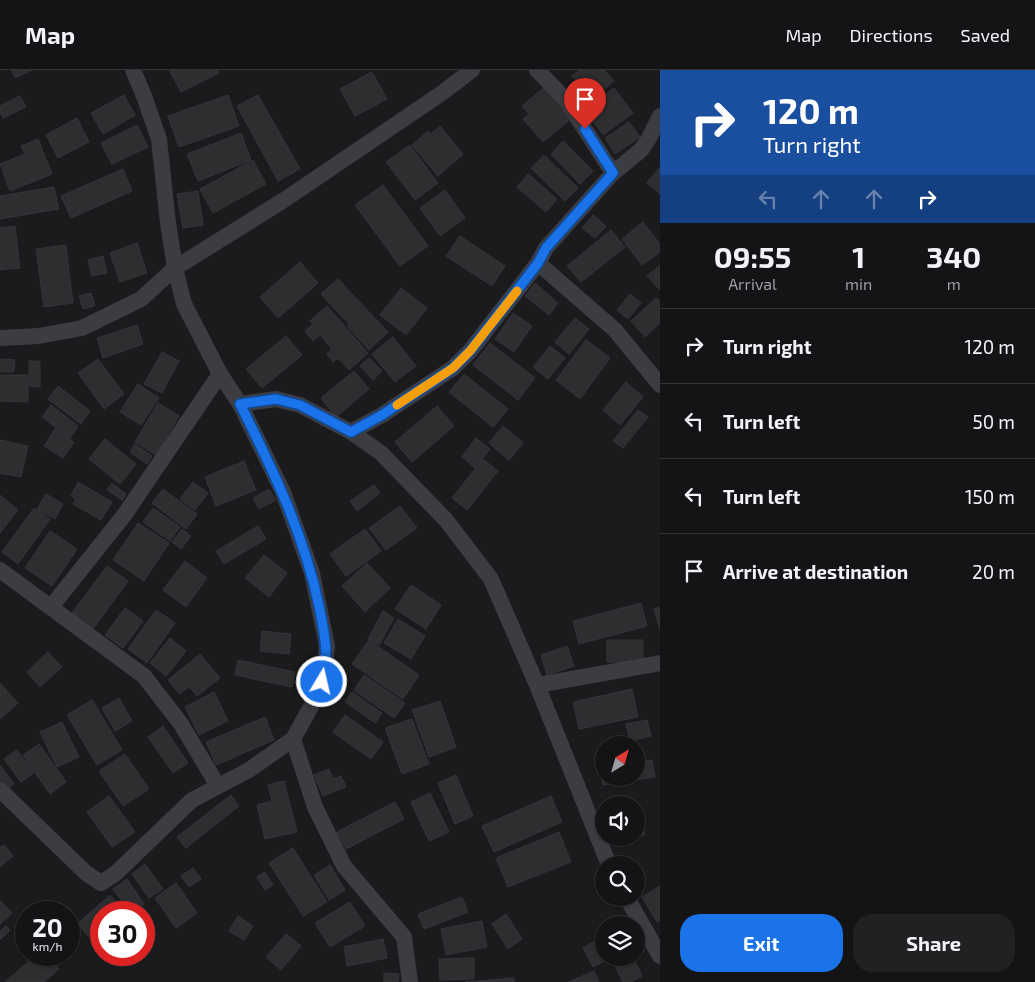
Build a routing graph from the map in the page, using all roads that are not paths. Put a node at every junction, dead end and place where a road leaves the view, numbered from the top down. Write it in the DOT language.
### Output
graph roads {
  1 [pos="133,70"];
  2 [pos="472,70"];
  3 [pos="537,70"];
  4 [pos="660,116"];
  5 [pos="613,173"];
  6 [pos="538,263"];
  7 [pos="175,268"];
  8 [pos="0,338"];
  9 [pos="220,374"];
  10 [pos="660,385"];
  11 [pos="240,404"];
  12 [pos="351,432"];
  13 [pos="0,570"];
  14 [pos="51,608"];
  15 [pos="660,663"];
  16 [pos="536,685"];
  17 [pos="293,739"];
  18 [pos="218,786"];
  19 [pos="0,790"];
  20 [pos="606,856"];
  21 [pos="632,906"];
  22 [pos="660,956"];
  23 [pos="410,982"];
  1 -- 7 [label="street"];
  2 -- 7 [label="street"];
  3 -- 5 [label="street"];
  4 -- 5 [label="street"];
  5 -- 6 [label="street"];
  6 -- 10 [label="street"];
  6 -- 12 [label="street"];
  7 -- 8 [label="street"];
  7 -- 9 [label="street"];
  9 -- 11 [label="street"];
  9 -- 14 [label="street"];
  11 -- 12 [label="street"];
  11 -- 17 [label="street"];
  12 -- 16 [label="street"];
  13 -- 14 [label="street"];
  14 -- 18 [label="street"];
  15 -- 16 [label="street"];
  16 -- 20 [label="street"];
  17 -- 18 [label="street"];
  17 -- 23 [label="street"];
  18 -- 19 [label="street"];
  21 -- 22 [label="street"];
}
